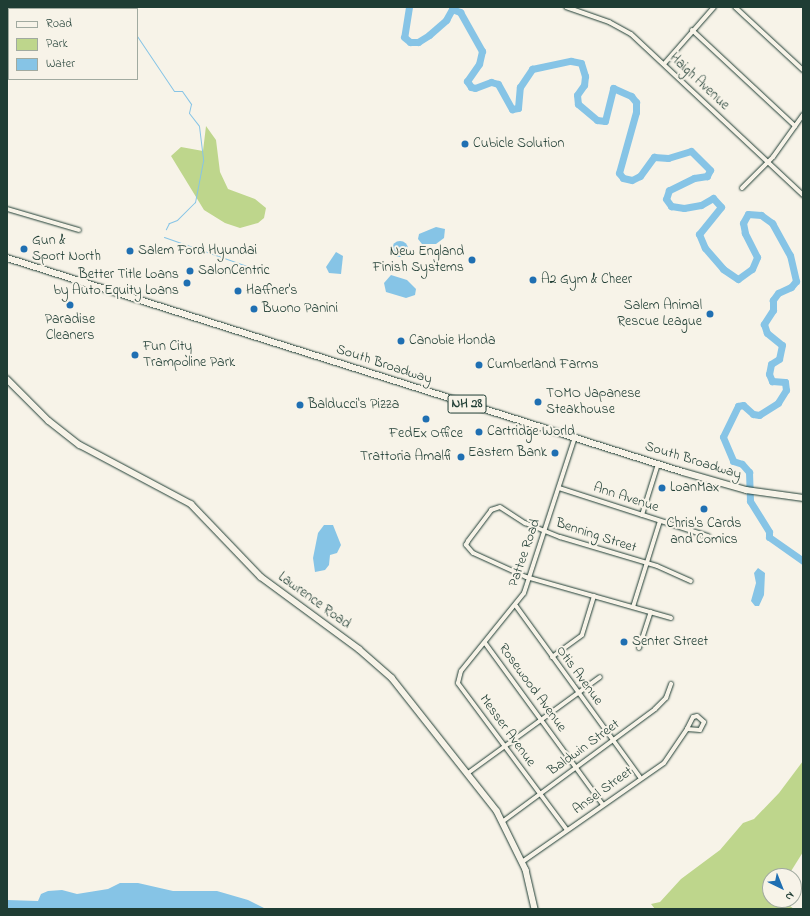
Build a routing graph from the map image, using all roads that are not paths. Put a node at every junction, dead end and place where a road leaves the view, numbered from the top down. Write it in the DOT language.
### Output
graph roads {
  1 [pos="566,7"];
  2 [pos="714,7"];
  3 [pos="735,7"];
  4 [pos="692,30"];
  5 [pos="664,64"];
  6 [pos="803,70"];
  7 [pos="803,115"];
  8 [pos="795,126"];
  9 [pos="768,162"];
  10 [pos="742,188"];
  11 [pos="803,195"];
  12 [pos="7,209"];
  13 [pos="79,230"];
  14 [pos="7,258"];
  15 [pos="7,379"];
  16 [pos="575,437"];
  17 [pos="658,464"];
  18 [pos="559,488"];
  19 [pos="803,498"];
  20 [pos="642,515"];
  21 [pos="660,520"];
  22 [pos="546,531"];
  23 [pos="708,536"];
  24 [pos="647,564"];
  25 [pos="530,578"];
  26 [pos="691,582"];
  27 [pos="594,596"];
  28 [pos="516,606"];
  29 [pos="634,607"];
  30 [pos="651,612"];
  31 [pos="671,618"];
  32 [pos="485,643"];
  33 [pos="639,648"];
  34 [pos="552,657"];
  35 [pos="600,677"];
  36 [pos="458,683"];
  37 [pos="671,684"];
  38 [pos="578,693"];
  39 [pos="541,720"];
  40 [pos="687,729"];
  41 [pos="613,741"];
  42 [pos="505,746"];
  43 [pos="577,767"];
  44 [pos="468,773"];
  45 [pos="640,777"];
  46 [pos="540,794"];
  47 [pos="603,805"];
  48 [pos="502,822"];
  49 [pos="567,830"];
  50 [pos="522,862"];
  51 [pos="535,909"];
  1 -- 5 [label="street, Haigh Avenue"];
  2 -- 4 [label="street"];
  3 -- 6 [label="street"];
  4 -- 5 [label="street"];
  4 -- 8 [label="street"];
  5 -- 9 [label="street, Haigh Avenue"];
  7 -- 8 [label="street"];
  8 -- 9 [label="street"];
  9 -- 10 [label="street"];
  9 -- 11 [label="street, Haigh Avenue"];
  12 -- 13 [label="street"];
  14 -- 16 [label="main road, South Broadway / NH 28"];
  15 -- 44 [label="street, Lawrence Road"];
  16 -- 17 [label="main road, South Broadway / NH 28"];
  16 -- 18 [label="street, Pattee Road"];
  17 -- 19 [label="main road, South Broadway / NH 28"];
  17 -- 20 [label="street"];
  18 -- 20 [label="street, Ann Avenue"];
  18 -- 22 [label="street, Pattee Road"];
  20 -- 21 [label="street, Ann Avenue"];
  21 -- 23 [label="street, Ann Avenue"];
  21 -- 24 [label="street"];
  22 -- 24 [label="street, Benning Street"];
  22 -- 25 [label="street, Pattee Road"];
  22 -- 25 [label="street, Benning Street"];
  24 -- 26 [label="street, Benning Street"];
  24 -- 29 [label="street"];
  25 -- 27 [label="street"];
  25 -- 28 [label="street, Pattee Road"];
  27 -- 29 [label="street"];
  27 -- 34 [label="street"];
  28 -- 32 [label="street, Pattee Road"];
  28 -- 34 [label="street, Otis Avenue"];
  29 -- 30 [label="street"];
  30 -- 31 [label="street"];
  30 -- 33 [label="street"];
  32 -- 36 [label="street, Pattee Road"];
  32 -- 39 [label="street, Rosewood Avenue"];
  34 -- 38 [label="street, Otis Avenue"];
  35 -- 38 [label="street"];
  36 -- 42 [label="street, Messer Avenue"];
  37 -- 41 [label="street, Baldwin Street"];
  38 -- 39 [label="street"];
  38 -- 41 [label="street, Otis Avenue"];
  39 -- 42 [label="street"];
  39 -- 43 [label="street, Rosewood Avenue"];
  40 -- 40 [label="street, Ansel Street"];
  40 -- 45 [label="street, Ansel Street"];
  41 -- 43 [label="street, Baldwin Street"];
  41 -- 45 [label="street, Otis Avenue"];
  42 -- 44 [label="street"];
  42 -- 46 [label="street, Messer Avenue"];
  43 -- 46 [label="street, Baldwin Street"];
  43 -- 47 [label="street, Rosewood Avenue"];
  44 -- 48 [label="street, Lawrence Road"];
  45 -- 47 [label="street, Ansel Street"];
  46 -- 48 [label="street, Baldwin Street"];
  46 -- 49 [label="street, Messer Avenue"];
  47 -- 49 [label="street, Ansel Street"];
  48 -- 50 [label="street, Lawrence Road"];
  49 -- 50 [label="street, Ansel Street"];
  50 -- 51 [label="street, Lawrence Road"];
}
